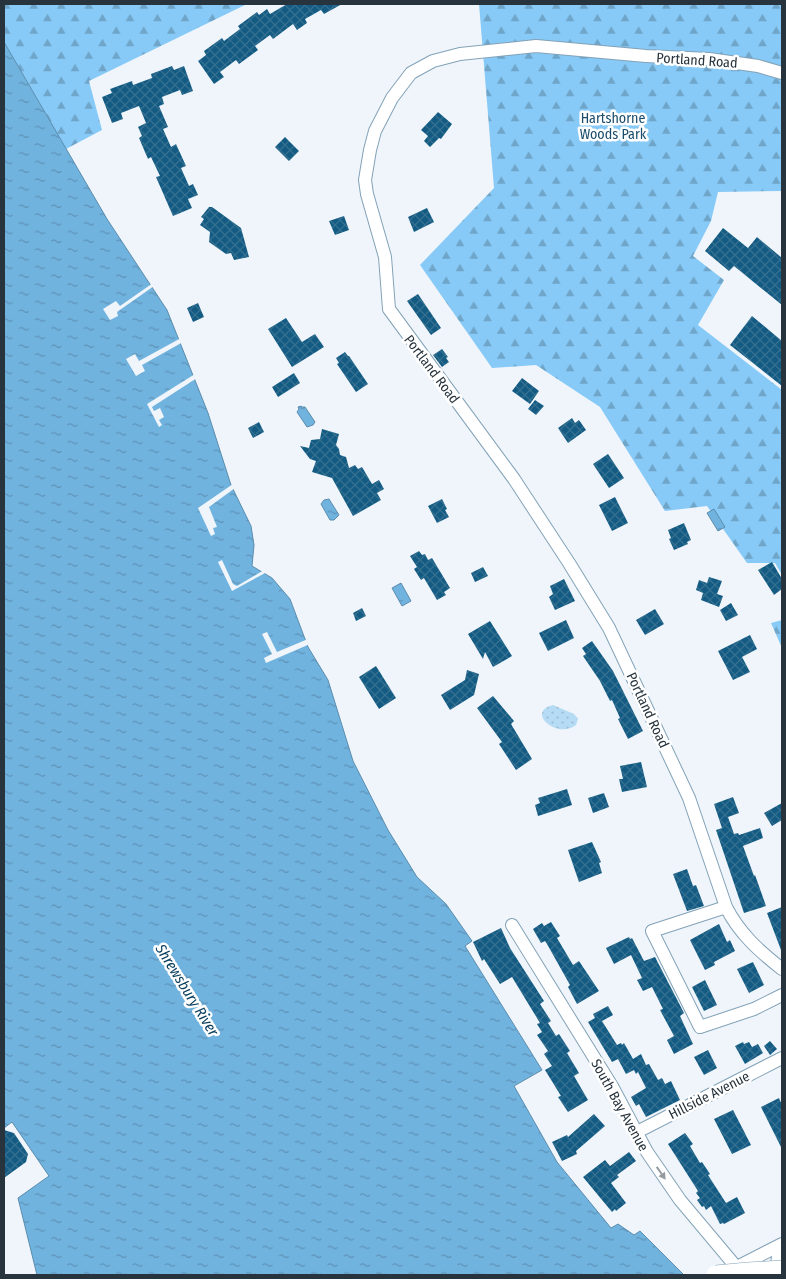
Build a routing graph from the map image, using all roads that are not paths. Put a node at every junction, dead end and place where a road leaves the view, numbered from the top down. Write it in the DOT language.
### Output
graph roads {
  1 [pos="782,73"];
  2 [pos="726,907"];
  3 [pos="512,925"];
  4 [pos="782,969"];
  5 [pos="782,994"];
  6 [pos="782,1058"];
  7 [pos="635,1133"];
  8 [pos="782,1244"];
  9 [pos="782,1252"];
  10 [pos="782,1270"];
  11 [pos="740,1271"];
  12 [pos="716,1275"];
  13 [pos="776,1275"];
  1 -- 2 [label="street, Portland Road"];
  2 -- 4 [label="street, Portland Road"];
  2 -- 5 [label="street"];
  3 -- 7 [label="street, South Bay Avenue"];
  6 -- 7 [label="street, Hillside Avenue"];
  7 -- 11 [label="street, South Bay Avenue, one-way"];
  8 -- 11 [label="street"];
  9 -- 13 [label="street"];
  10 -- 12 [label="highway, bridge"];
}
